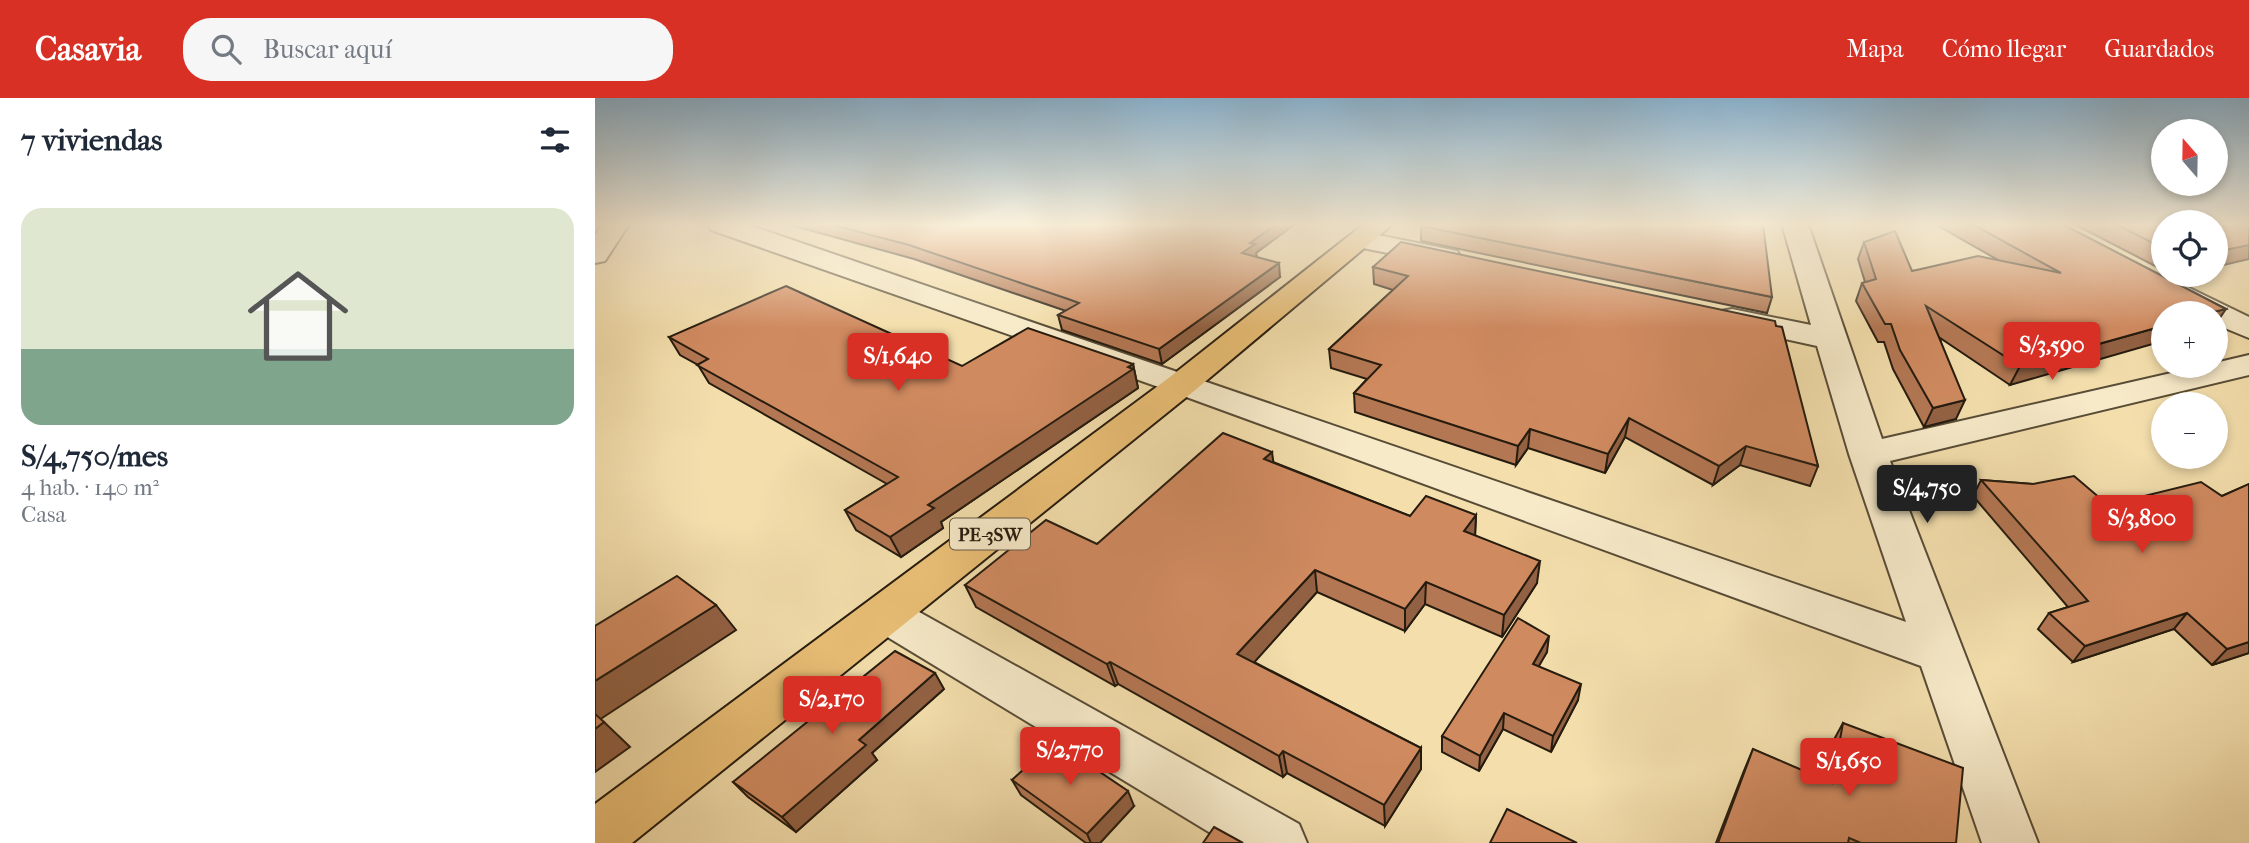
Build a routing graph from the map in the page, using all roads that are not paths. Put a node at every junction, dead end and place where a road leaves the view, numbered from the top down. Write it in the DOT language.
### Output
graph roads {
  1 [pos="820,259"];
  2 [pos="1339,259"];
  3 [pos="1459,259"];
  4 [pos="1806,259"];
  5 [pos="1470,262"];
  6 [pos="2169,287"];
  7 [pos="1710,313"];
  8 [pos="2249,329"];
  9 [pos="1830,339"];
  10 [pos="2249,365"];
  11 [pos="1182,384"];
  12 [pos="1868,454"];
  13 [pos="887,615"];
  14 [pos="1940,653"];
  15 [pos="595,838"];
  16 [pos="1279,843"];
  17 [pos="2010,843"];
  1 -- 11 [label="street"];
  2 -- 11 [label="main road, PE-3SW"];
  3 -- 5 [label="street"];
  4 -- 9 [label="street"];
  6 -- 8 [label="street"];
  7 -- 9 [label="street"];
  9 -- 12 [label="street"];
  10 -- 12 [label="street"];
  11 -- 13 [label="main road, PE-3SW"];
  11 -- 14 [label="street"];
  12 -- 14 [label="street"];
  13 -- 15 [label="main road, PE-3SW"];
  13 -- 16 [label="street"];
  14 -- 17 [label="street"];
}
